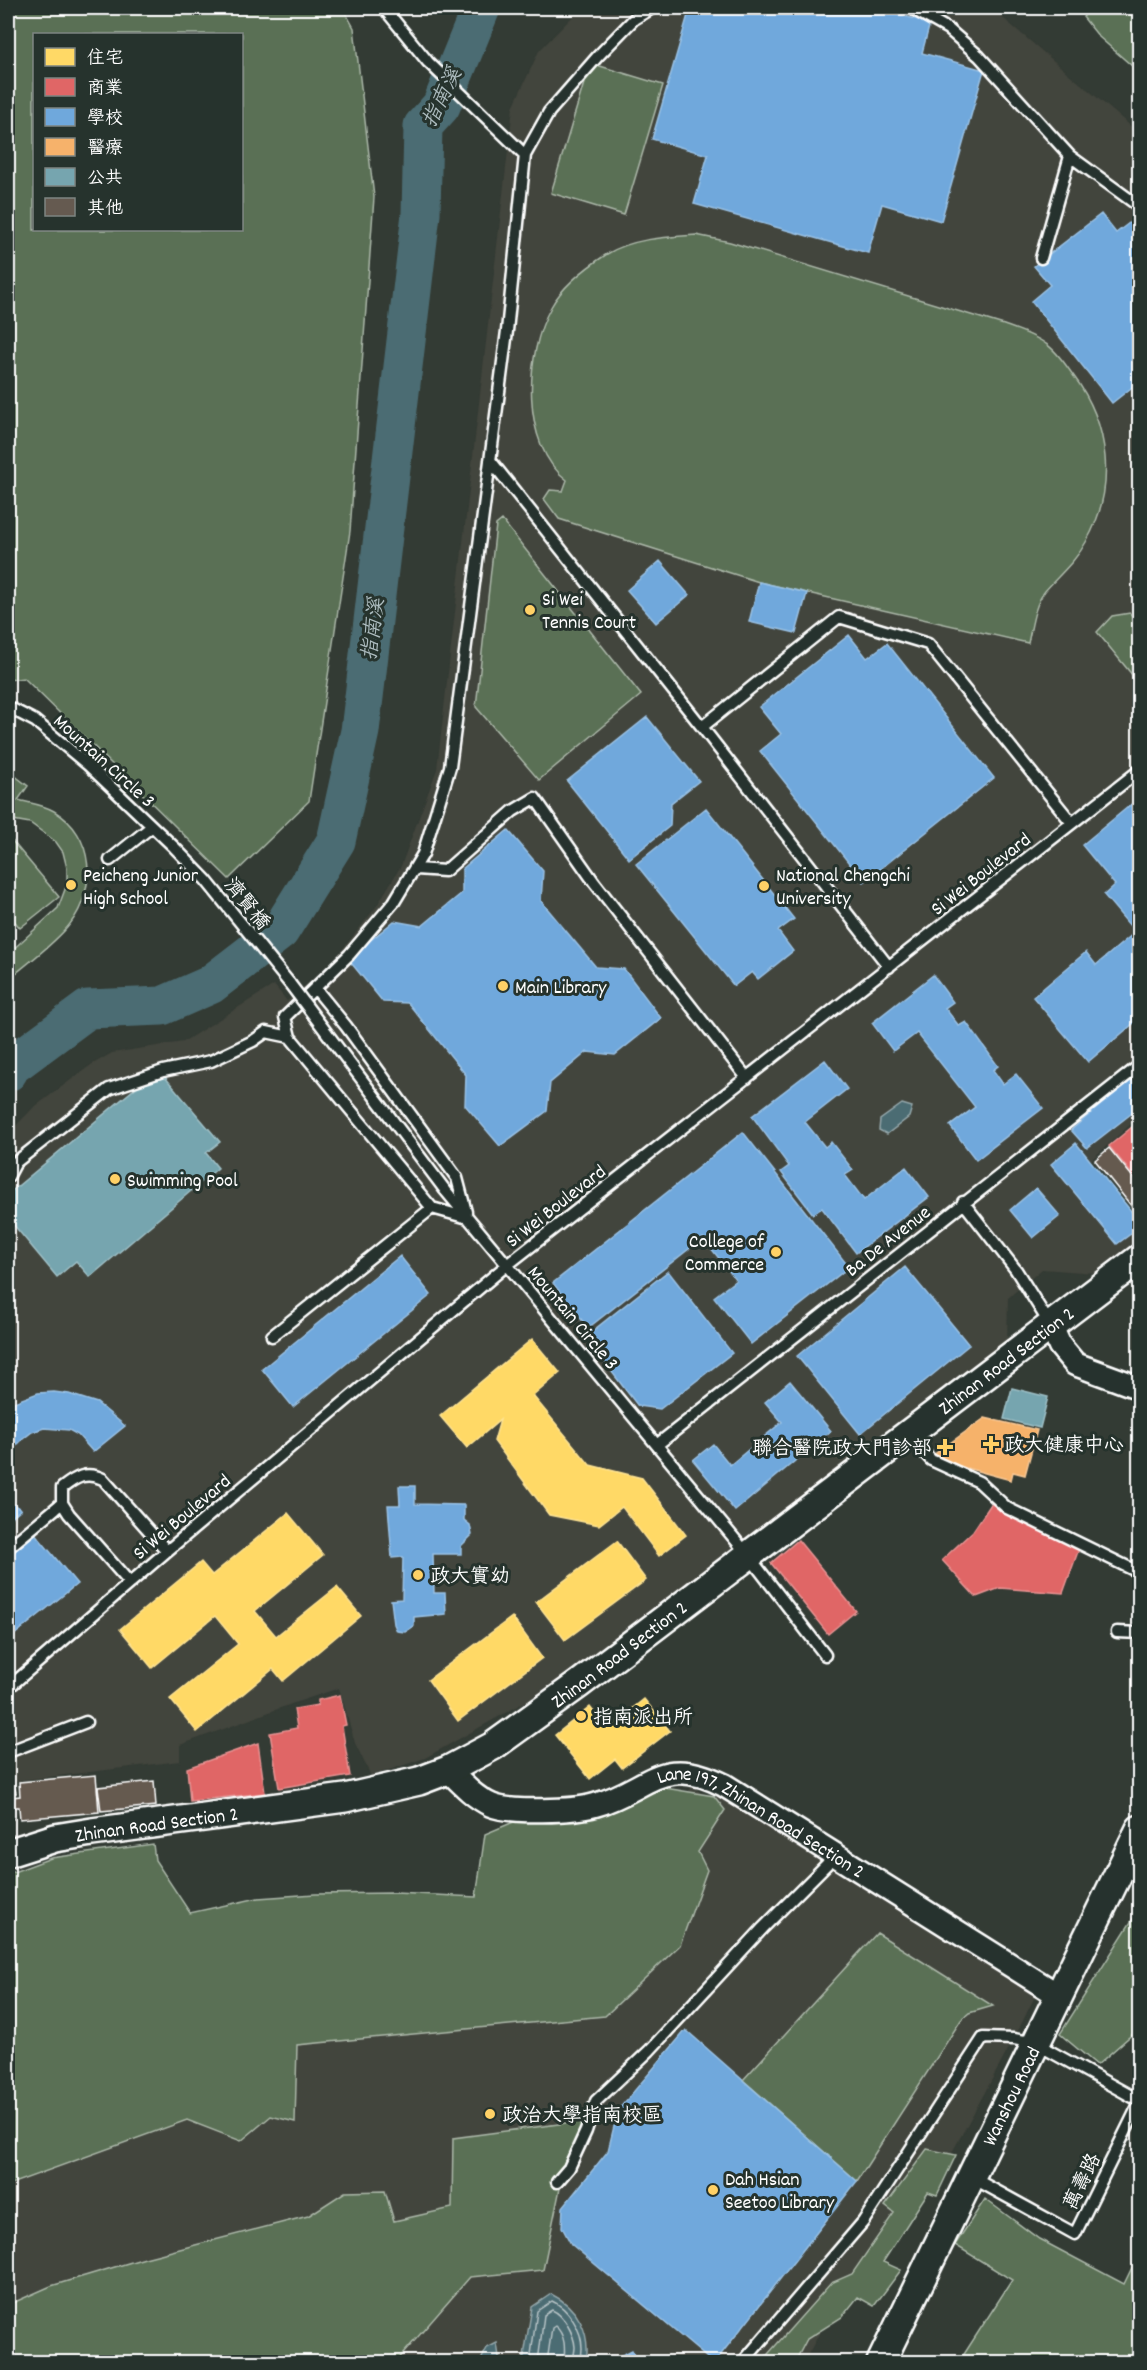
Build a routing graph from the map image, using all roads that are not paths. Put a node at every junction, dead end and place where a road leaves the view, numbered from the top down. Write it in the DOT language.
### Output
graph roads {
  1 [pos="384,8"];
  2 [pos="652,8"];
  3 [pos="911,8"];
  4 [pos="525,155"];
  5 [pos="1070,156"];
  6 [pos="1140,207"];
  7 [pos="1041,258"];
  8 [pos="490,460"];
  9 [pos="8,707"];
  10 [pos="702,728"];
  11 [pos="1139,770"];
  12 [pos="1072,823"];
  13 [pos="152,827"];
  14 [pos="174,847"];
  15 [pos="110,860"];
  16 [pos="416,869"];
  17 [pos="889,967"];
  18 [pos="290,984"];
  19 [pos="315,988"];
  20 [pos="290,1036"];
  21 [pos="1140,1065"];
  22 [pos="747,1078"];
  23 [pos="8,1177"];
  24 [pos="963,1202"];
  25 [pos="432,1208"];
  26 [pos="468,1218"];
  27 [pos="1140,1258"];
  28 [pos="507,1266"];
  29 [pos="1051,1326"];
  30 [pos="272,1335"];
  31 [pos="1140,1388"];
  32 [pos="908,1435"];
  33 [pos="658,1444"];
  34 [pos="62,1503"];
  35 [pos="8,1548"];
  36 [pos="167,1551"];
  37 [pos="748,1555"];
  38 [pos="1140,1574"];
  39 [pos="130,1583"];
  40 [pos="1117,1632"];
  41 [pos="1140,1633"];
  42 [pos="825,1655"];
  43 [pos="8,1688"];
  44 [pos="86,1722"];
  45 [pos="8,1752"];
  46 [pos="448,1770"];
  47 [pos="1140,1828"];
  48 [pos="8,1853"];
  49 [pos="837,1855"];
  50 [pos="1058,1995"];
  51 [pos="1035,2043"];
  52 [pos="1140,2101"];
  53 [pos="970,2177"];
  54 [pos="557,2182"];
  55 [pos="743,2362"];
  56 [pos="880,2362"];
  1 -- 4 [label="lane"];
  2 -- 4 [label="lane"];
  3 -- 5 [label="lane"];
  4 -- 8 [label="lane"];
  5 -- 6 [label="lane"];
  5 -- 7 [label="lane"];
  8 -- 10 [label="lane"];
  8 -- 16 [label="lane"];
  9 -- 13 [label="lane, Mountain Circle 3"];
  10 -- 12 [label="lane"];
  10 -- 17 [label="lane"];
  11 -- 12 [label="lane, Si Wei Boulevard"];
  12 -- 17 [label="lane, Si Wei Boulevard"];
  13 -- 14 [label="lane, Mountain Circle 3"];
  13 -- 15 [label="lane"];
  14 -- 18 [label="lane, 濟賢橋"];
  16 -- 19 [label="lane"];
  16 -- 22 [label="lane"];
  17 -- 22 [label="lane, Si Wei Boulevard"];
  18 -- 26 [label="lane, Mountain Circle 3, bridge"];
  19 -- 20 [label="lane"];
  19 -- 26 [label="lane"];
  20 -- 23 [label="lane"];
  20 -- 25 [label="lane"];
  21 -- 24 [label="lane, Ba De Avenue"];
  22 -- 28 [label="lane, Si Wei Boulevard"];
  24 -- 29 [label="lane"];
  24 -- 33 [label="lane, Ba De Avenue"];
  25 -- 26 [label="lane"];
  25 -- 30 [label="lane"];
  26 -- 28 [label="lane, Mountain Circle 3"];
  27 -- 29 [label="street, Zhinan Road Section 2"];
  28 -- 33 [label="lane, Mountain Circle 3"];
  28 -- 36 [label="lane, Si Wei Boulevard"];
  29 -- 31 [label="street"];
  29 -- 32 [label="street, Zhinan Road Section 2"];
  32 -- 37 [label="street, Zhinan Road Section 2"];
  32 -- 38 [label="lane"];
  33 -- 37 [label="lane, Mountain Circle 3"];
  34 -- 35 [label="lane"];
  34 -- 36 [label="lane"];
  34 -- 39 [label="lane"];
  36 -- 39 [label="lane, Si Wei Boulevard"];
  37 -- 42 [label="lane, Mountain Circle 3"];
  37 -- 46 [label="street, Zhinan Road Section 2"];
  39 -- 43 [label="lane, Si Wei Boulevard"];
  40 -- 41 [label="lane"];
  44 -- 45 [label="lane"];
  46 -- 48 [label="street, Zhinan Road Section 2"];
  46 -- 49 [label="street, Lane 197, Zhinan Road Section 2"];
  47 -- 50 [label="street, Wanshou Road"];
  49 -- 50 [label="street, Lane 197, Zhinan Road Section 2"];
  49 -- 54 [label="lane"];
  50 -- 51 [label="street, Wanshou Road"];
  51 -- 52 [label="lane, 萬壽路"];
  51 -- 53 [label="street, Wanshou Road"];
  51 -- 55 [label="lane"];
  52 -- 53 [label="lane, 萬壽路"];
  53 -- 56 [label="street, Wanshou Road"];
}
